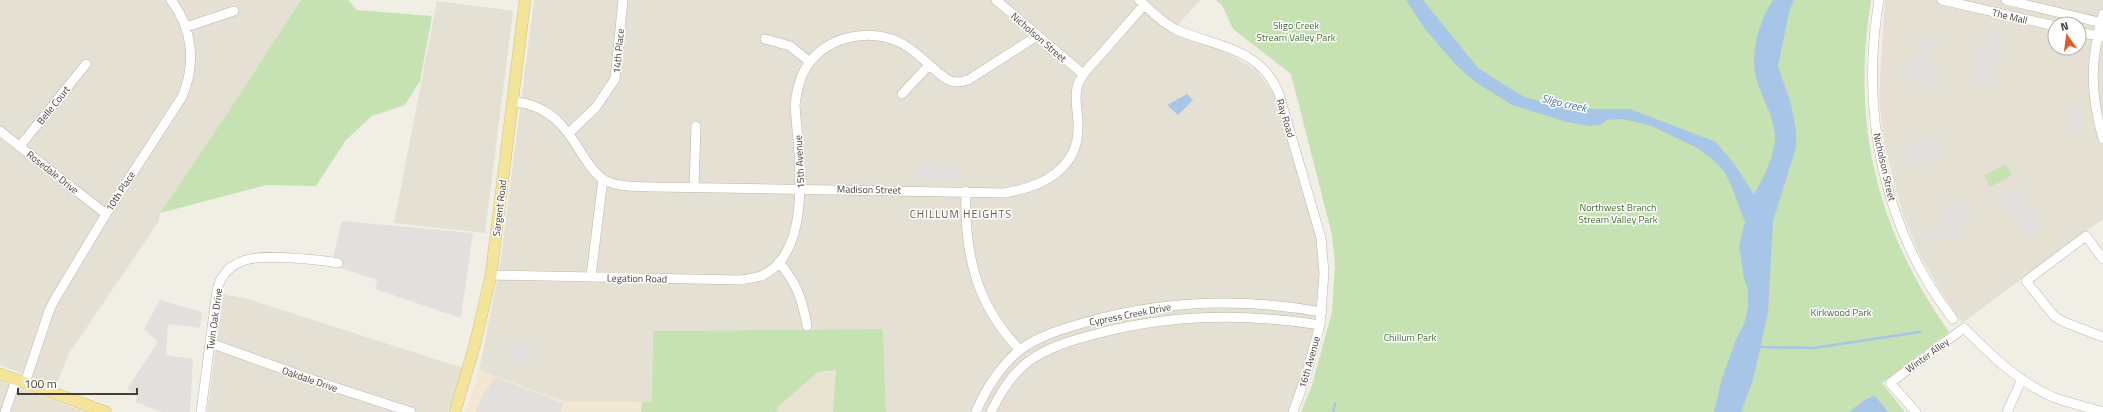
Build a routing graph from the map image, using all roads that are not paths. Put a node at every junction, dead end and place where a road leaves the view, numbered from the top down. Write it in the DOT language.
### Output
graph roads {
  1 [pos="171,0"];
  2 [pos="525,0"];
  3 [pos="623,0"];
  4 [pos="996,0"];
  5 [pos="1879,0"];
  6 [pos="1942,0"];
  7 [pos="2006,0"];
  8 [pos="1141,3"];
  9 [pos="234,11"];
  10 [pos="2102,20"];
  11 [pos="2047,24"];
  12 [pos="186,27"];
  13 [pos="2087,34"];
  14 [pos="1037,36"];
  15 [pos="2100,37"];
  16 [pos="765,39"];
  17 [pos="810,62"];
  18 [pos="86,64"];
  19 [pos="928,66"];
  20 [pos="1083,74"];
  21 [pos="902,94"];
  22 [pos="513,101"];
  23 [pos="696,126"];
  24 [pos="0,131"];
  25 [pos="569,133"];
  26 [pos="2103,140"];
  27 [pos="20,146"];
  28 [pos="602,179"];
  29 [pos="694,187"];
  30 [pos="801,188"];
  31 [pos="966,191"];
  32 [pos="106,214"];
  33 [pos="2103,259"];
  34 [pos="779,262"];
  35 [pos="338,263"];
  36 [pos="491,275"];
  37 [pos="591,276"];
  38 [pos="1322,312"];
  39 [pos="1953,319"];
  40 [pos="1320,325"];
  41 [pos="807,326"];
  42 [pos="2103,337"];
  43 [pos="210,343"];
  44 [pos="1020,350"];
  45 [pos="0,374"];
  46 [pos="2022,379"];
  47 [pos="21,382"];
  48 [pos="2081,409"];
  49 [pos="5,412"];
  50 [pos="106,412"];
  51 [pos="201,412"];
  52 [pos="411,412"];
  53 [pos="455,412"];
  54 [pos="976,412"];
  55 [pos="991,412"];
  56 [pos="1293,412"];
  57 [pos="1916,412"];
  58 [pos="2007,412"];
  59 [pos="2103,412"];
  1 -- 12 [label="street, 10th Place"];
  2 -- 22 [label="main road, Sargent Road"];
  3 -- 25 [label="street, 14th Place"];
  4 -- 14 [label="street, Nicholson Street"];
  5 -- 39 [label="street, Nicholson Street"];
  6 -- 11 [label="street, The Mall"];
  7 -- 10 [label="street, The Mall"];
  8 -- 20 [label="street, Madison Street"];
  8 -- 38 [label="street, Ray Road"];
  9 -- 12 [label="street"];
  10 -- 15 [label="street"];
  12 -- 32 [label="street, 10th Place"];
  13 -- 15 [label="street"];
  14 -- 19 [label="street, 15th Avenue"];
  14 -- 20 [label="street, Nicholson Street"];
  15 -- 26 [label="street"];
  16 -- 17 [label="street"];
  17 -- 19 [label="street, 15th Avenue"];
  17 -- 30 [label="street, 15th Avenue"];
  18 -- 27 [label="street, Belle Court"];
  19 -- 21 [label="street"];
  20 -- 31 [label="street, Madison Street"];
  22 -- 25 [label="street"];
  22 -- 36 [label="main road, Sargent Road"];
  23 -- 29 [label="street"];
  24 -- 27 [label="street, Rosedale Drive"];
  25 -- 28 [label="street"];
  27 -- 32 [label="street, Rosedale Drive"];
  28 -- 29 [label="street, Madison Street"];
  28 -- 37 [label="street"];
  29 -- 30 [label="street, Madison Street"];
  30 -- 31 [label="street, Madison Street"];
  30 -- 34 [label="street, 15th Avenue"];
  31 -- 44 [label="street"];
  32 -- 47 [label="street, 10th Place"];
  33 -- 42 [label="street"];
  34 -- 37 [label="street, Legation Road"];
  34 -- 41 [label="street"];
  35 -- 43 [label="street, Twin Oak Drive"];
  36 -- 37 [label="street, Legation Road"];
  36 -- 53 [label="main road, Sargent Road"];
  38 -- 40 [label="street, 16th Avenue"];
  38 -- 44 [label="street, Cypress Creek Drive"];
  40 -- 55 [label="street, Cypress Creek Drive"];
  40 -- 56 [label="street, 16th Avenue"];
  43 -- 51 [label="street, Twin Oak Drive"];
  43 -- 52 [label="street, Oakdale Drive"];
  44 -- 54 [label="street, Cypress Creek Drive"];
  45 -- 47 [label="main road"];
  46 -- 48 [label="street"];
  46 -- 57 [label="street, Winter Alley"];
  46 -- 58 [label="street"];
  47 -- 49 [label="street, 10th Place"];
  47 -- 50 [label="main road"];
  48 -- 59 [label="street"];
}
